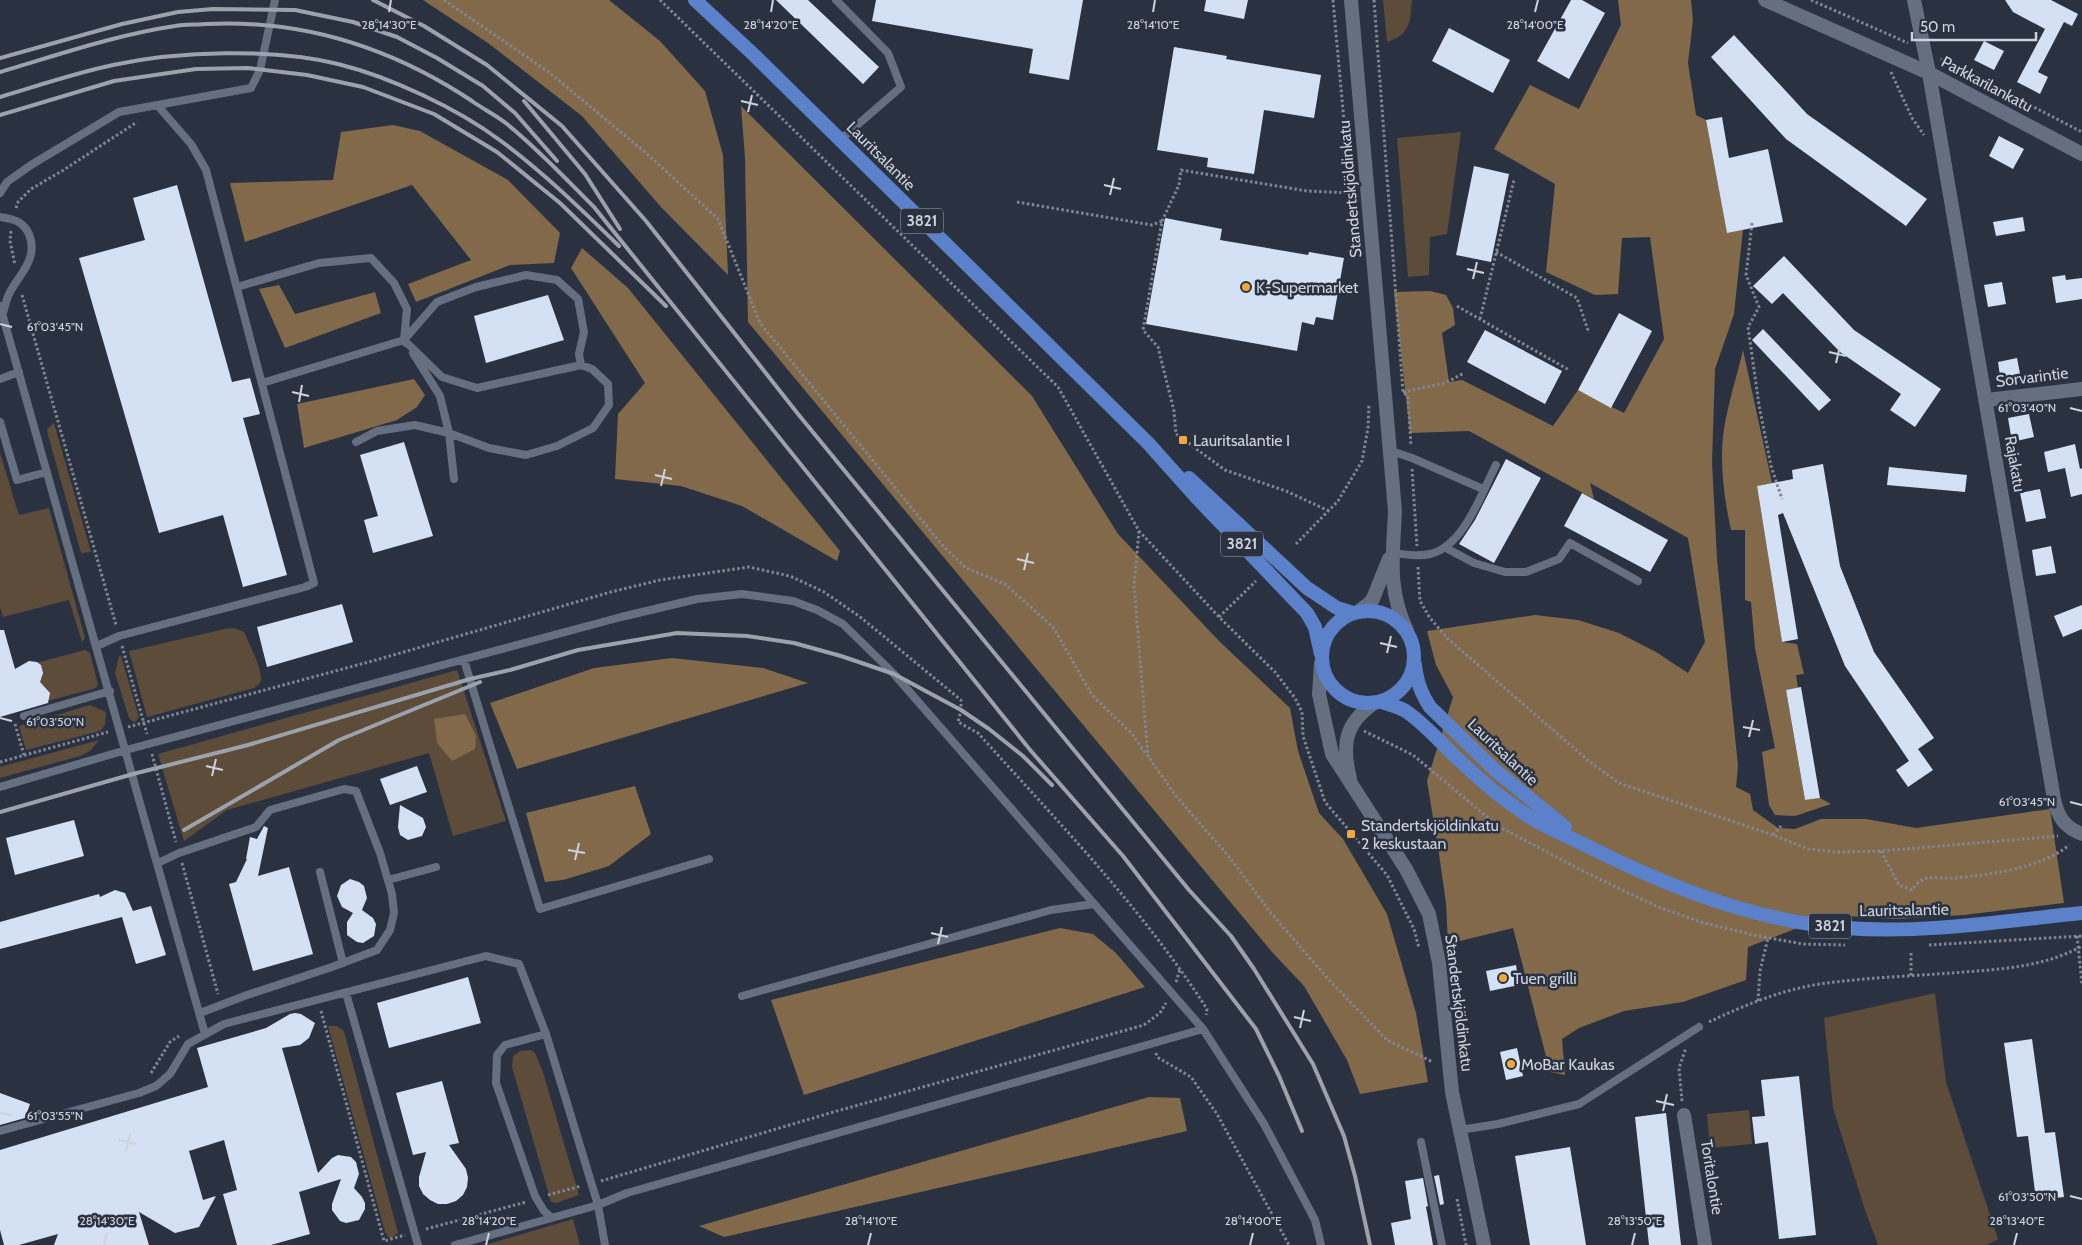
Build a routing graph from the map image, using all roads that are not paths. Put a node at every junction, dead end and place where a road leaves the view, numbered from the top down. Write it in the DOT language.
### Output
graph roads {
  1 [pos="275,0"];
  2 [pos="695,0"];
  3 [pos="836,0"];
  4 [pos="1351,0"];
  5 [pos="1765,0"];
  6 [pos="1914,0"];
  7 [pos="1929,73"];
  8 [pos="158,106"];
  9 [pos="840,140"];
  10 [pos="2082,154"];
  11 [pos="0,193"];
  12 [pos="0,217"];
  13 [pos="237,287"];
  14 [pos="0,306"];
  15 [pos="3,315"];
  16 [pos="404,340"];
  17 [pos="581,365"];
  18 [pos="19,372"];
  19 [pos="0,379"];
  20 [pos="262,383"];
  21 [pos="2082,389"];
  22 [pos="1986,400"];
  23 [pos="0,422"];
  24 [pos="449,433"];
  25 [pos="356,442"];
  26 [pos="1148,443"];
  27 [pos="1391,451"];
  28 [pos="1496,465"];
  29 [pos="47,472"];
  30 [pos="454,479"];
  31 [pos="1484,489"];
  32 [pos="1446,548"];
  33 [pos="1391,553"];
  34 [pos="1638,581"];
  35 [pos="1356,612"];
  36 [pos="1407,632"];
  37 [pos="97,646"];
  38 [pos="1321,658"];
  39 [pos="464,660"];
  40 [pos="1415,665"];
  41 [pos="110,691"];
  42 [pos="1378,703"];
  43 [pos="24,716"];
  44 [pos="126,750"];
  45 [pos="1352,784"];
  46 [pos="0,787"];
  47 [pos="2082,834"];
  48 [pos="1591,848"];
  49 [pos="709,859"];
  50 [pos="158,863"];
  51 [pos="436,867"];
  52 [pos="320,872"];
  53 [pos="388,880"];
  54 [pos="1094,904"];
  55 [pos="2082,913"];
  56 [pos="343,963"];
  57 [pos="346,993"];
  58 [pos="742,996"];
  59 [pos="200,1013"];
  60 [pos="1700,1027"];
  61 [pos="1203,1029"];
  62 [pos="205,1034"];
  63 [pos="546,1034"];
  64 [pos="1684,1115"];
  65 [pos="1460,1130"];
  66 [pos="0,1131"];
  67 [pos="1421,1142"];
  68 [pos="598,1205"];
  69 [pos="552,1218"];
  70 [pos="418,1245"];
  71 [pos="455,1245"];
  72 [pos="604,1245"];
  73 [pos="1321,1245"];
  74 [pos="1442,1245"];
  75 [pos="1484,1245"];
  76 [pos="1705,1245"];
  1 -- 8 [label="lane"];
  2 -- 9 [label="main road, Lauritsalantie / 3821"];
  3 -- 9 [label="lane"];
  4 -- 27 [label="street, Standertskjöldinkatu"];
  5 -- 7 [label="street, Parkkarilankatu"];
  6 -- 7 [label="street, Rajakatu"];
  7 -- 10 [label="street, Parkkarilankatu"];
  7 -- 22 [label="street, Rajakatu"];
  8 -- 11 [label="lane"];
  8 -- 13 [label="lane"];
  9 -- 26 [label="main road, Lauritsalantie / 3821"];
  12 -- 15 [label="lane"];
  13 -- 16 [label="lane"];
  13 -- 20 [label="lane"];
  14 -- 15 [label="lane"];
  15 -- 18 [label="lane"];
  16 -- 17 [label="lane"];
  16 -- 17 [label="lane"];
  16 -- 20 [label="lane"];
  16 -- 24 [label="lane"];
  17 -- 24 [label="lane"];
  18 -- 19 [label="lane"];
  18 -- 29 [label="lane"];
  20 -- 37 [label="lane"];
  21 -- 22 [label="street, Sorvarintie"];
  22 -- 47 [label="street, Rajakatu"];
  23 -- 29 [label="lane"];
  24 -- 25 [label="lane"];
  24 -- 30 [label="lane"];
  26 -- 35 [label="main road, Lauritsalantie / 3821"];
  26 -- 38 [label="main road, Lauritsalantie / 3821"];
  27 -- 31 [label="lane"];
  27 -- 33 [label="street, Standertskjöldinkatu"];
  28 -- 31 [label="lane"];
  29 -- 37 [label="lane"];
  31 -- 32 [label="lane"];
  32 -- 33 [label="lane"];
  32 -- 34 [label="lane"];
  33 -- 35 [label="street, Standertskjöldinkatu"];
  33 -- 36 [label="street, Standertskjöldinkatu"];
  35 -- 36 [label="main road"];
  35 -- 38 [label="main road"];
  36 -- 40 [label="main road"];
  37 -- 41 [label="lane"];
  38 -- 42 [label="main road"];
  38 -- 45 [label="street, Standertskjöldinkatu"];
  39 -- 44 [label="lane"];
  39 -- 49 [label="lane"];
  39 -- 54 [label="lane"];
  40 -- 42 [label="main road"];
  40 -- 48 [label="main road, Lauritsalantie / 3821"];
  41 -- 43 [label="lane"];
  41 -- 44 [label="lane"];
  42 -- 45 [label="street, Standertskjöldinkatu"];
  42 -- 48 [label="main road, Lauritsalantie / 3821"];
  44 -- 46 [label="lane"];
  44 -- 50 [label="lane"];
  45 -- 65 [label="street, Standertskjöldinkatu"];
  48 -- 55 [label="main road, Lauritsalantie / 3821"];
  50 -- 53 [label="lane"];
  50 -- 59 [label="lane"];
  51 -- 53 [label="lane"];
  52 -- 56 [label="lane"];
  53 -- 56 [label="lane"];
  54 -- 58 [label="lane"];
  54 -- 61 [label="lane"];
  56 -- 59 [label="lane"];
  57 -- 62 [label="lane"];
  57 -- 63 [label="lane"];
  57 -- 70 [label="lane"];
  59 -- 62 [label="lane"];
  60 -- 65 [label="lane"];
  61 -- 68 [label="lane"];
  61 -- 73 [label="lane"];
  62 -- 66 [label="lane"];
  63 -- 68 [label="lane"];
  63 -- 69 [label="lane"];
  64 -- 76 [label="street, Toritalontie"];
  65 -- 75 [label="street, Standertskjöldinkatu"];
  67 -- 74 [label="lane"];
  68 -- 69 [label="lane"];
  68 -- 72 [label="lane"];
  69 -- 71 [label="lane"];
}
